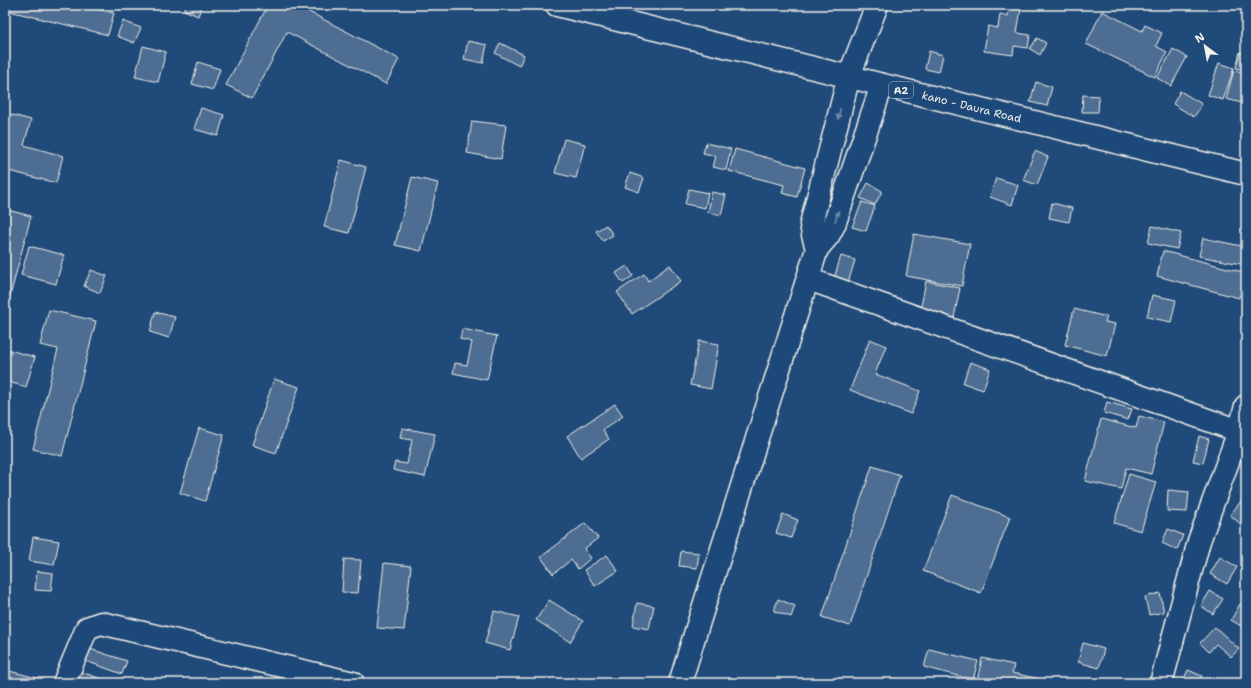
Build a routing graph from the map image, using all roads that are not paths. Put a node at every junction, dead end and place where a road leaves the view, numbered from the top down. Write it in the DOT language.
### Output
graph roads {
  1 [pos="557,5"];
  2 [pos="877,5"];
  3 [pos="849,76"];
  4 [pos="882,85"];
  5 [pos="1246,174"];
  6 [pos="817,249"];
  7 [pos="808,279"];
  8 [pos="1246,406"];
  9 [pos="1239,431"];
  10 [pos="64,683"];
  11 [pos="353,683"];
  12 [pos="680,683"];
  13 [pos="1161,683"];
  1 -- 3 [label="main road, kano - Daura Road / A2"];
  2 -- 3 [label="main road"];
  3 -- 4 [label="main road, kano - Daura Road / A2"];
  3 -- 6 [label="main road, one-way"];
  4 -- 5 [label="main road, kano - Daura Road / A2"];
  6 -- 4 [label="main road, one-way"];
  6 -- 7 [label="main road"];
  7 -- 9 [label="main road"];
  7 -- 12 [label="main road"];
  8 -- 9 [label="main road"];
  9 -- 13 [label="main road"];
  10 -- 11 [label="main road"];
}
